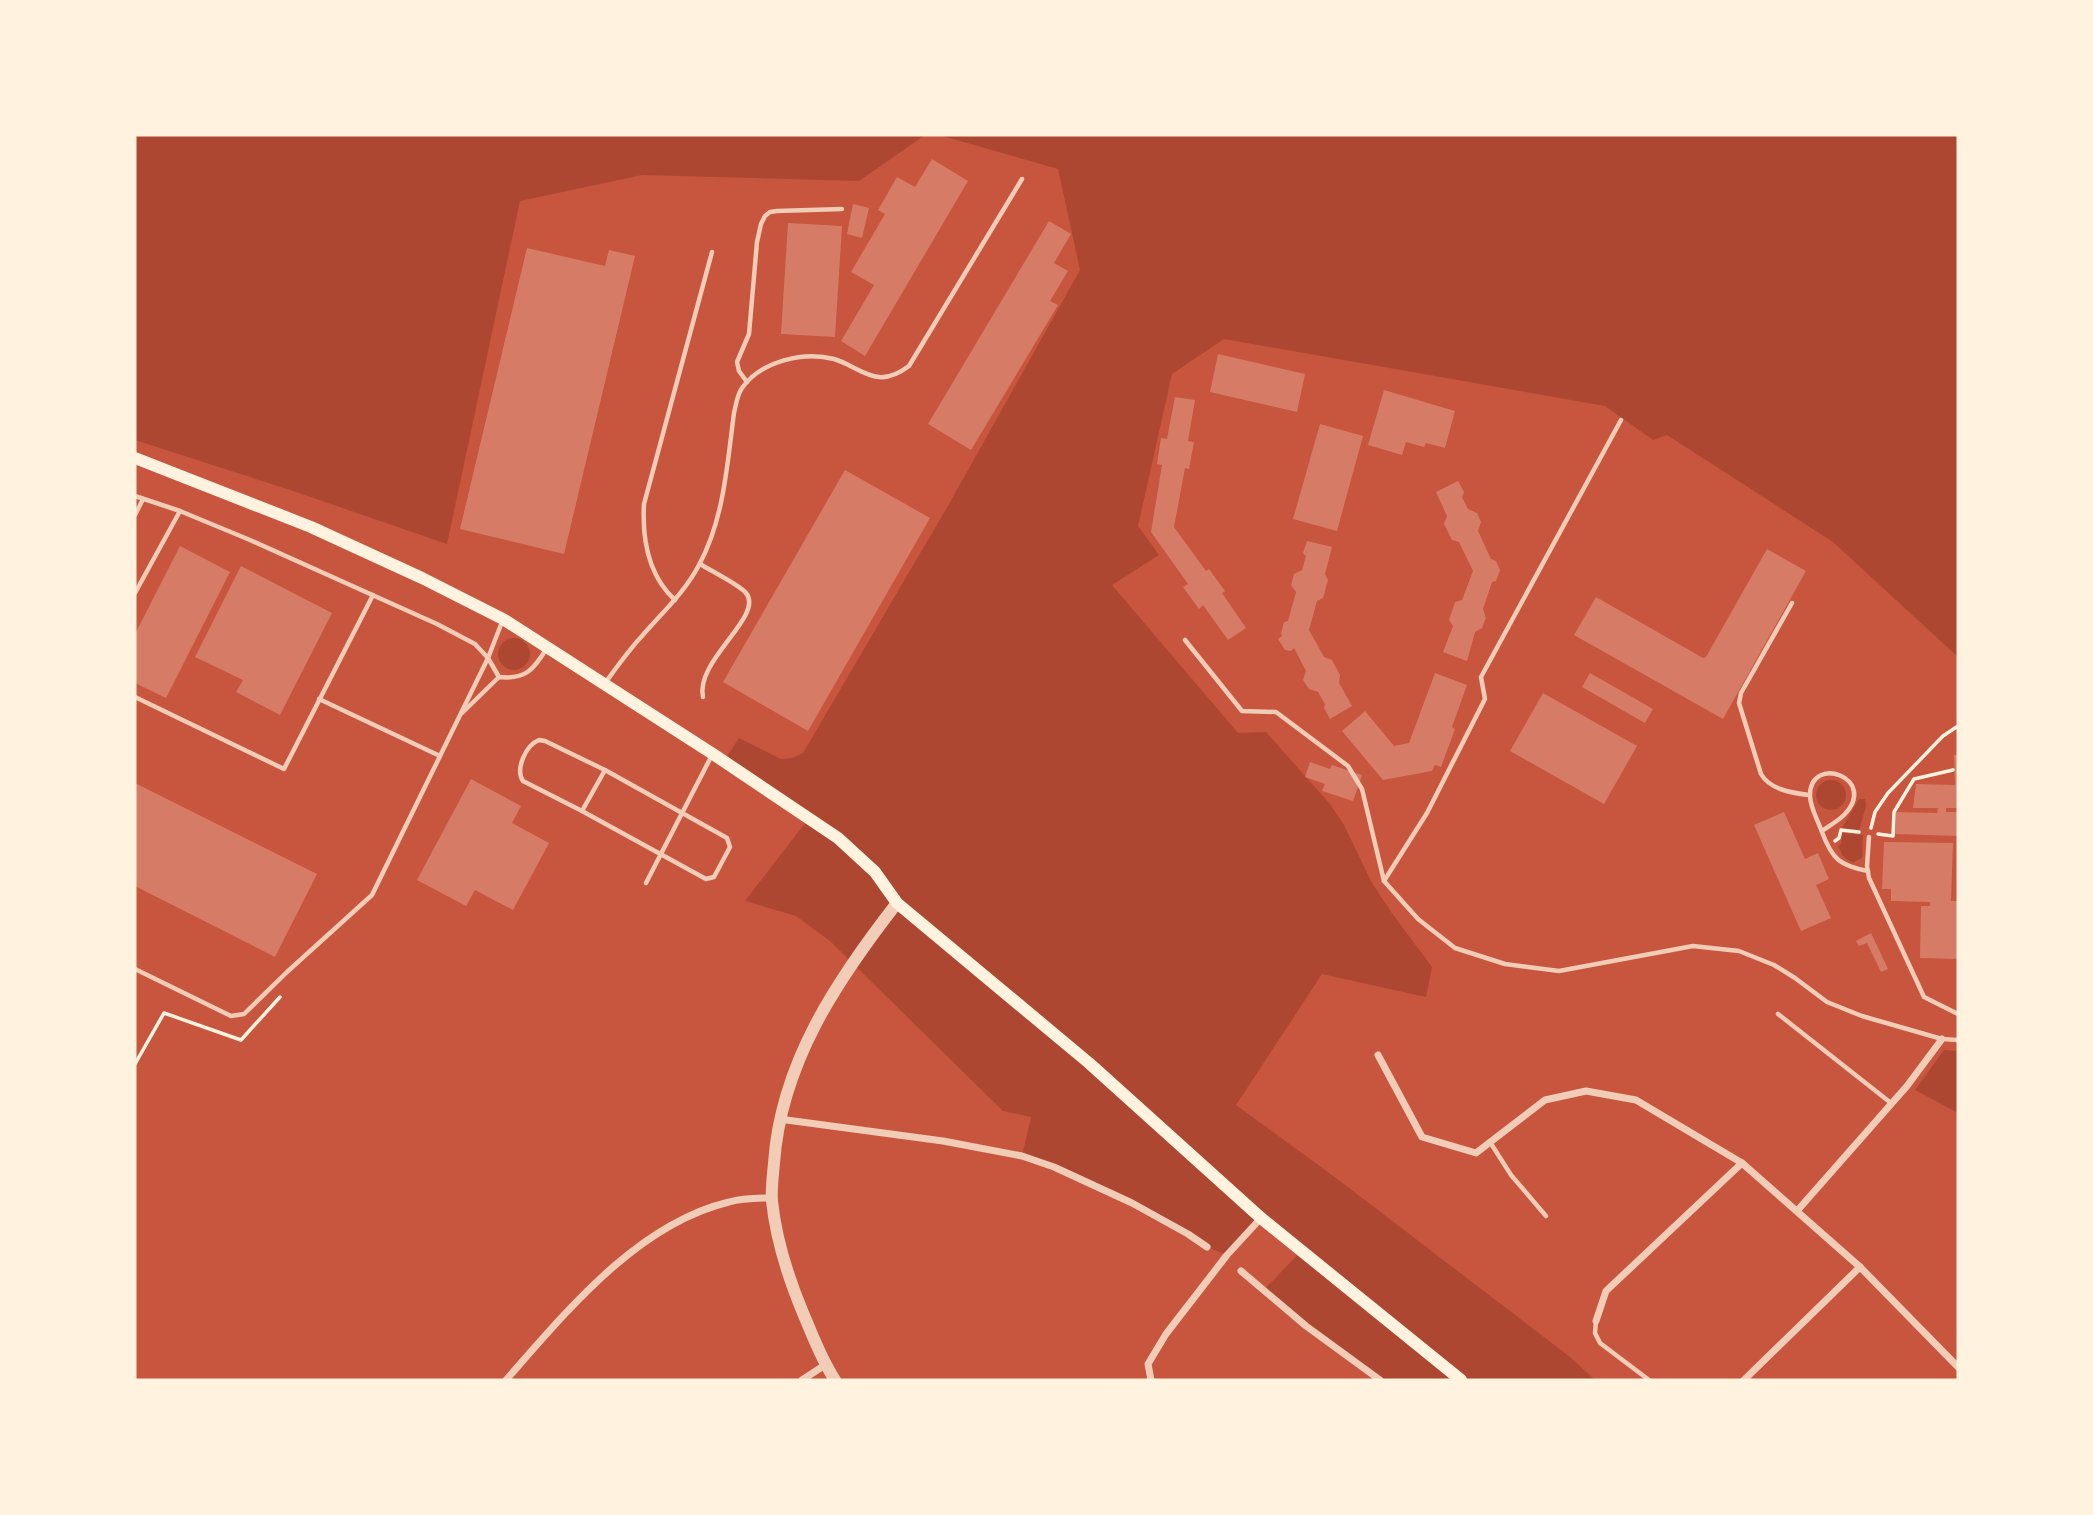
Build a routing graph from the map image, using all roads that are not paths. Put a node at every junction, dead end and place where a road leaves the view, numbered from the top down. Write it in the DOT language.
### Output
graph roads {
  1 [pos="1022,179"];
  2 [pos="842,209"];
  3 [pos="712,253"];
  4 [pos="747,382"];
  5 [pos="1621,421"];
  6 [pos="135,457"];
  7 [pos="135,496"];
  8 [pos="143,499"];
  9 [pos="180,511"];
  10 [pos="135,515"];
  11 [pos="700,564"];
  12 [pos="135,593"];
  13 [pos="373,595"];
  14 [pos="675,600"];
  15 [pos="1792,603"];
  16 [pos="503,619"];
  17 [pos="1185,639"];
  18 [pos="547,647"];
  19 [pos="488,657"];
  20 [pos="499,677"];
  21 [pos="605,684"];
  22 [pos="135,697"];
  23 [pos="703,697"];
  24 [pos="319,699"];
  25 [pos="459,716"];
  26 [pos="713,754"];
  27 [pos="440,756"];
  28 [pos="605,769"];
  29 [pos="1809,794"];
  30 [pos="582,811"];
  31 [pos="682,812"];
  32 [pos="1822,831"];
  33 [pos="1870,835"];
  34 [pos="660,854"];
  35 [pos="1868,871"];
  36 [pos="1384,881"];
  37 [pos="646,883"];
  38 [pos="897,903"];
  39 [pos="135,970"];
  40 [pos="1778,1014"];
  41 [pos="1958,1014"];
  42 [pos="1942,1040"];
  43 [pos="1958,1040"];
  44 [pos="1378,1055"];
  45 [pos="1892,1103"];
  46 [pos="779,1119"];
  47 [pos="1490,1142"];
  48 [pos="1742,1163"];
  49 [pos="772,1198"];
  50 [pos="1797,1211"];
  51 [pos="1546,1216"];
  52 [pos="1261,1218"];
  53 [pos="1207,1247"];
  54 [pos="1860,1267"];
  55 [pos="1241,1271"];
  56 [pos="1596,1321"];
  57 [pos="825,1365"];
  58 [pos="1958,1367"];
  59 [pos="506,1380"];
  60 [pos="802,1380"];
  61 [pos="835,1380"];
  62 [pos="1151,1380"];
  63 [pos="1380,1380"];
  64 [pos="1461,1380"];
  65 [pos="1649,1380"];
  66 [pos="1744,1380"];
  1 -- 4 [label="lane"];
  2 -- 4 [label="lane"];
  3 -- 14 [label="lane"];
  4 -- 11 [label="lane"];
  5 -- 36 [label="lane"];
  6 -- 16 [label="main road"];
  7 -- 8 [label="lane"];
  8 -- 9 [label="lane"];
  8 -- 10 [label="lane"];
  9 -- 12 [label="lane"];
  9 -- 13 [label="lane"];
  11 -- 14 [label="lane"];
  11 -- 23 [label="lane"];
  13 -- 19 [label="lane"];
  13 -- 24 [label="lane"];
  14 -- 21 [label="lane"];
  15 -- 29 [label="lane"];
  16 -- 18 [label="main road"];
  16 -- 19 [label="lane"];
  17 -- 36 [label="lane"];
  18 -- 20 [label="lane"];
  18 -- 21 [label="main road"];
  19 -- 20 [label="lane"];
  19 -- 25 [label="lane"];
  20 -- 25 [label="lane"];
  21 -- 26 [label="main road"];
  22 -- 24 [label="lane"];
  24 -- 27 [label="lane"];
  25 -- 27 [label="lane"];
  26 -- 31 [label="lane"];
  26 -- 38 [label="main road"];
  27 -- 39 [label="lane"];
  28 -- 30 [label="lane"];
  28 -- 30 [label="lane"];
  28 -- 31 [label="lane"];
  29 -- 32 [label="lane"];
  29 -- 32 [label="lane"];
  30 -- 34 [label="lane"];
  31 -- 34 [label="lane"];
  31 -- 34 [label="lane"];
  32 -- 35 [label="lane"];
  33 -- 35 [label="lane"];
  34 -- 37 [label="lane"];
  35 -- 41 [label="lane"];
  36 -- 42 [label="lane"];
  38 -- 46 [label="street"];
  38 -- 52 [label="main road"];
  40 -- 45 [label="lane"];
  42 -- 43 [label="lane"];
  42 -- 45 [label="street"];
  44 -- 47 [label="street"];
  45 -- 50 [label="street"];
  46 -- 49 [label="street"];
  46 -- 53 [label="street"];
  47 -- 48 [label="street"];
  47 -- 51 [label="lane"];
  48 -- 50 [label="street"];
  48 -- 56 [label="street"];
  49 -- 57 [label="street"];
  49 -- 59 [label="street"];
  50 -- 54 [label="street"];
  52 -- 62 [label="street"];
  52 -- 64 [label="main road"];
  54 -- 58 [label="street"];
  54 -- 66 [label="street"];
  55 -- 63 [label="street"];
  56 -- 65 [label="lane"];
  57 -- 60 [label="street"];
  57 -- 61 [label="street"];
}
